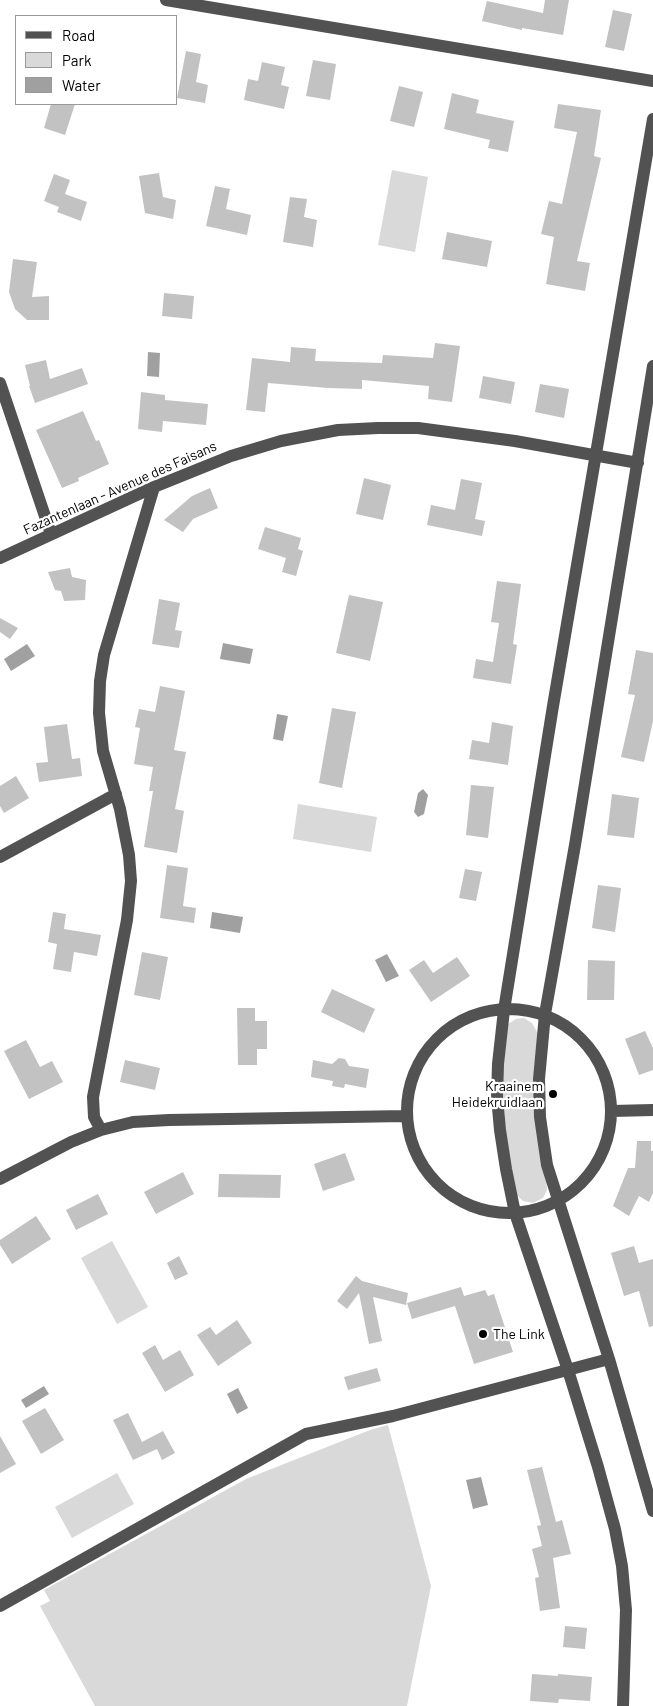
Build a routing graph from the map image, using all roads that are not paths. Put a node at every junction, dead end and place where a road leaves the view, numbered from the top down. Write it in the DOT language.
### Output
graph roads {
  1 [pos="166,0"];
  2 [pos="653,81"];
  3 [pos="653,119"];
  4 [pos="647,182"];
  5 [pos="653,366"];
  6 [pos="0,383"];
  7 [pos="595,456"];
  8 [pos="638,463"];
  9 [pos="154,487"];
  10 [pos="51,534"];
  11 [pos="0,558"];
  12 [pos="116,794"];
  13 [pos="0,857"];
  14 [pos="504,1010"];
  15 [pos="545,1014"];
  16 [pos="612,1110"];
  17 [pos="653,1110"];
  18 [pos="406,1116"];
  19 [pos="101,1130"];
  20 [pos="0,1179"];
  21 [pos="558,1201"];
  22 [pos="515,1213"];
  23 [pos="609,1359"];
  24 [pos="568,1370"];
  25 [pos="653,1512"];
  26 [pos="0,1606"];
  27 [pos="623,1706"];
  1 -- 2 [label="street"];
  3 -- 4 [label="street"];
  4 -- 7 [label="street"];
  5 -- 8 [label="street"];
  6 -- 10 [label="street"];
  7 -- 8 [label="street, Fazantenlaan - Avenue des Faisans"];
  7 -- 9 [label="street, Fazantenlaan - Avenue des Faisans"];
  7 -- 14 [label="street"];
  8 -- 15 [label="street"];
  9 -- 10 [label="street, Fazantenlaan - Avenue des Faisans"];
  9 -- 12 [label="street"];
  10 -- 11 [label="street, Fazantenlaan - Avenue des Faisans"];
  12 -- 13 [label="street"];
  12 -- 19 [label="street"];
  14 -- 15 [label="street"];
  14 -- 18 [label="street"];
  14 -- 22 [label="street"];
  15 -- 16 [label="street"];
  15 -- 21 [label="street"];
  16 -- 17 [label="street"];
  16 -- 21 [label="street"];
  18 -- 19 [label="street"];
  18 -- 22 [label="street"];
  19 -- 20 [label="street"];
  21 -- 22 [label="street"];
  21 -- 23 [label="street"];
  22 -- 24 [label="street"];
  23 -- 24 [label="street"];
  23 -- 25 [label="street"];
  24 -- 26 [label="street"];
  24 -- 27 [label="street"];
}
